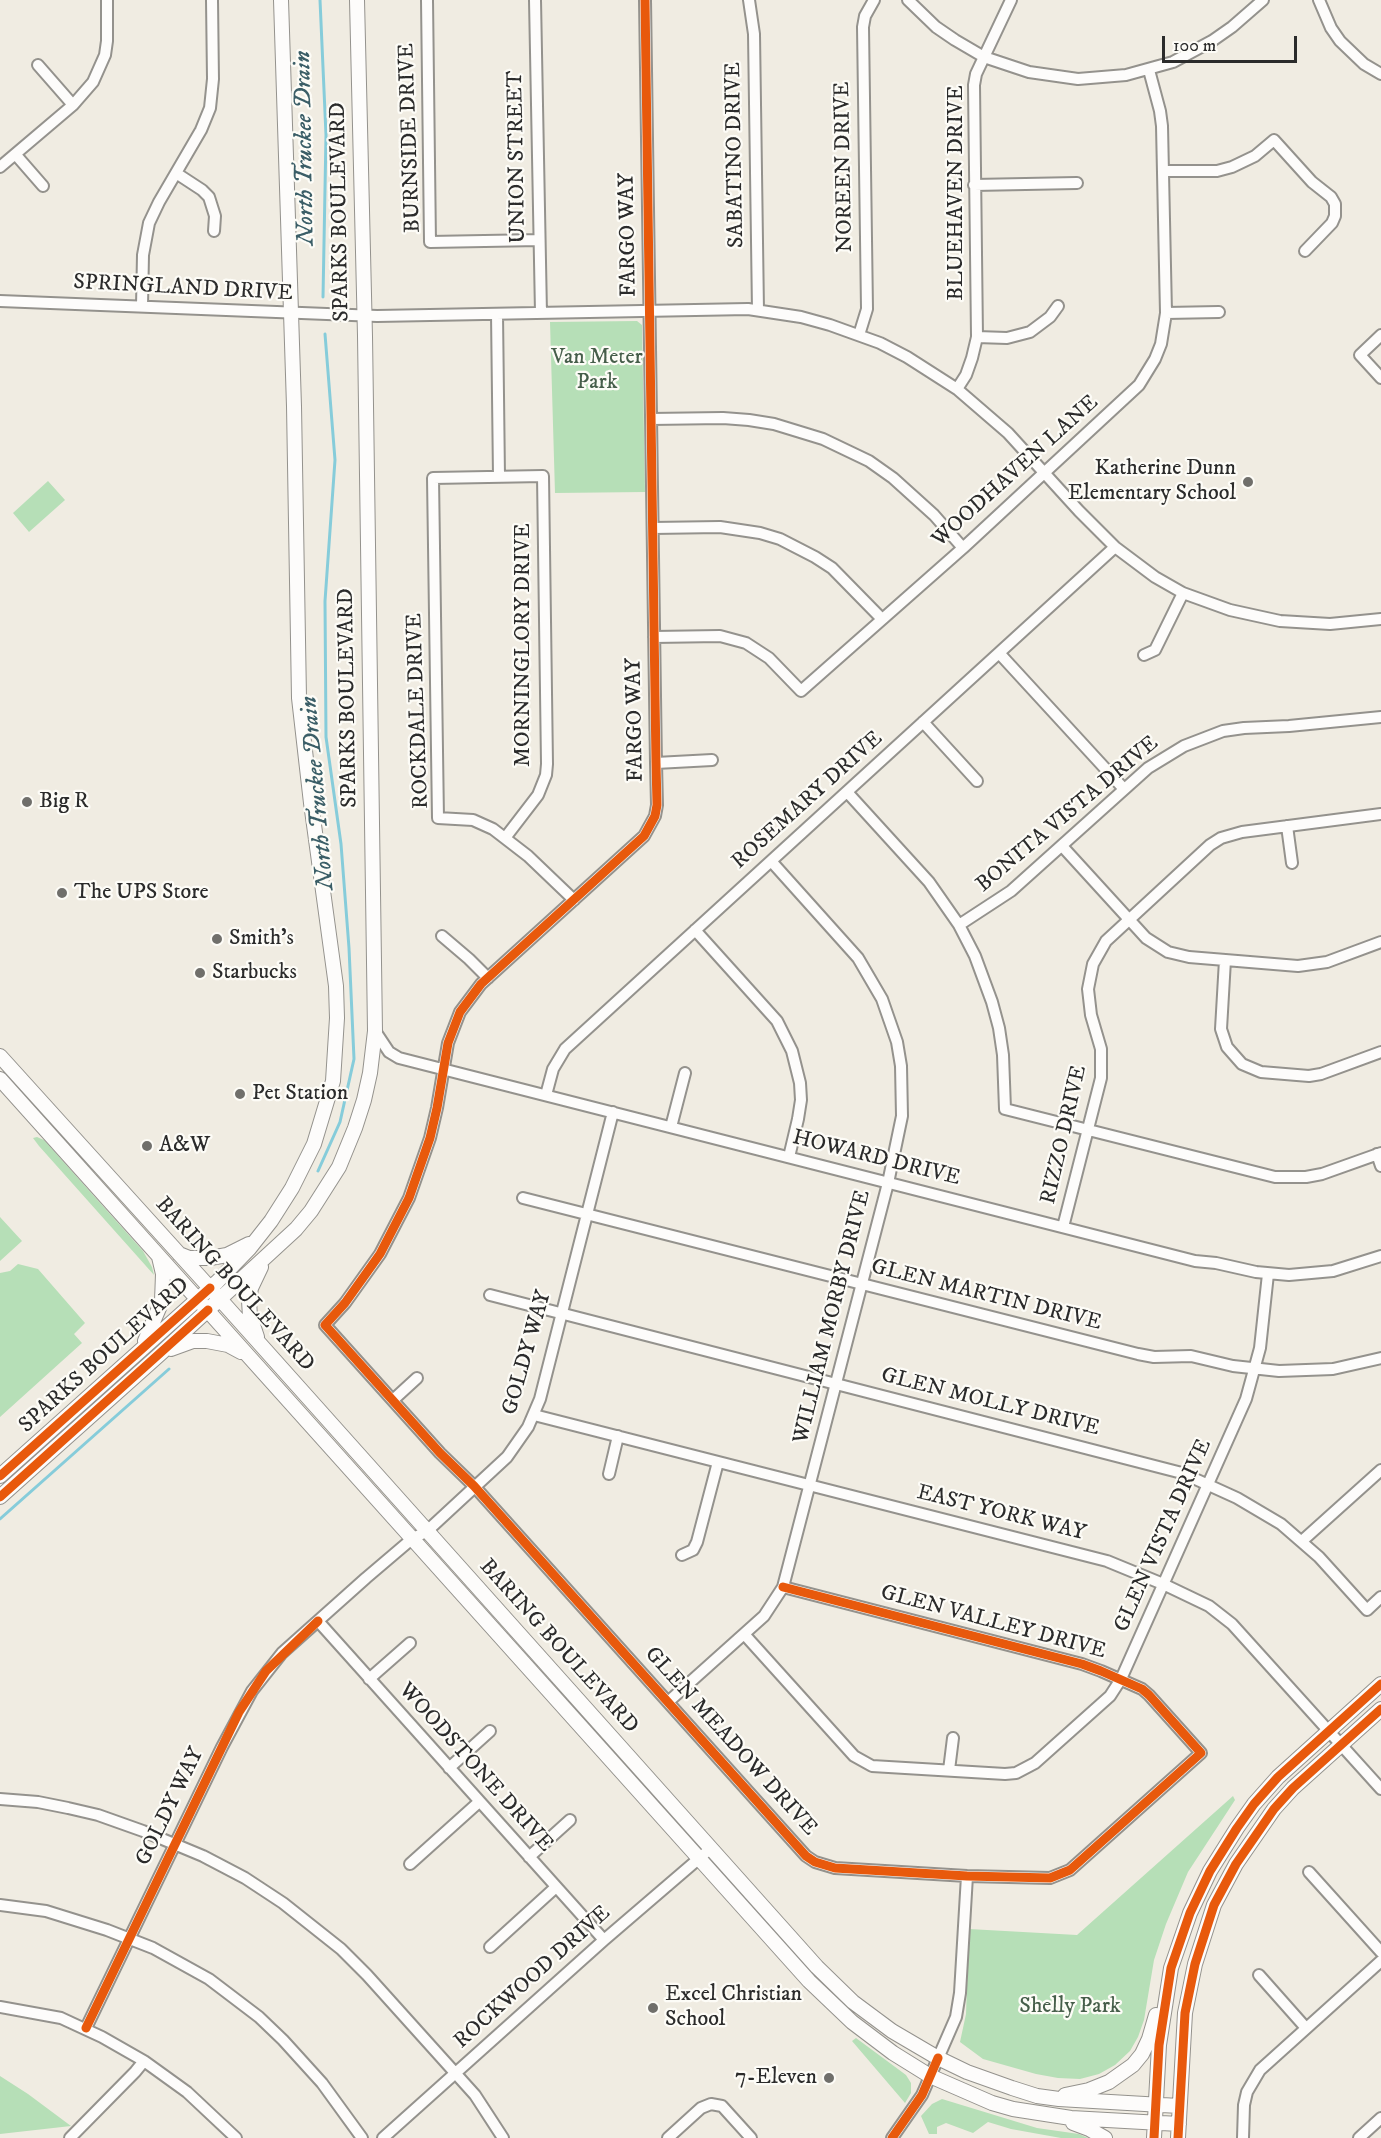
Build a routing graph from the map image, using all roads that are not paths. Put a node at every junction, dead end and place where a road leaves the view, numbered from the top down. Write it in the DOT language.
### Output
graph roads {
  1 [pos="107,0"];
  2 [pos="212,0"];
  3 [pos="281,0"];
  4 [pos="357,0"];
  5 [pos="427,0"];
  6 [pos="535,0"];
  7 [pos="645,0"];
  8 [pos="749,0"];
  9 [pos="874,0"];
  10 [pos="908,0"];
  11 [pos="1011,0"];
  12 [pos="1263,0"];
  13 [pos="1319,0"];
  14 [pos="984,57"];
  15 [pos="38,65"];
  16 [pos="1149,70"];
  17 [pos="1381,74"];
  18 [pos="73,105"];
  19 [pos="16,155"];
  20 [pos="0,167"];
  21 [pos="1163,171"];
  22 [pos="176,173"];
  23 [pos="1077,183"];
  24 [pos="974,185"];
  25 [pos="43,186"];
  26 [pos="214,231"];
  27 [pos="539,240"];
  28 [pos="1305,251"];
  29 [pos="0,301"];
  30 [pos="141,306"];
  31 [pos="1058,306"];
  32 [pos="758,310"];
  33 [pos="650,311"];
  34 [pos="1219,312"];
  35 [pos="291,313"];
  36 [pos="541,313"];
  37 [pos="1166,313"];
  38 [pos="497,314"];
  39 [pos="364,315"];
  40 [pos="860,335"];
  41 [pos="1381,335"];
  42 [pos="976,337"];
  43 [pos="1381,378"];
  44 [pos="957,388"];
  45 [pos="651,419"];
  46 [pos="1045,474"];
  47 [pos="500,477"];
  48 [pos="653,528"];
  49 [pos="1114,547"];
  50 [pos="963,548"];
  51 [pos="1183,593"];
  52 [pos="881,618"];
  53 [pos="1381,619"];
  54 [pos="654,637"];
  55 [pos="999,653"];
  56 [pos="1144,655"];
  57 [pos="1381,717"];
  58 [pos="923,722"];
  59 [pos="712,760"];
  60 [pos="656,763"];
  61 [pos="977,782"];
  62 [pos="1124,789"];
  63 [pos="847,792"];
  64 [pos="1381,814"];
  65 [pos="1287,826"];
  66 [pos="505,838"];
  67 [pos="1062,846"];
  68 [pos="771,861"];
  69 [pos="1292,863"];
  70 [pos="574,900"];
  71 [pos="1128,919"];
  72 [pos="959,925"];
  73 [pos="695,930"];
  74 [pos="442,936"];
  75 [pos="1381,942"];
  76 [pos="1225,960"];
  77 [pos="488,978"];
  78 [pos="375,1031"];
  79 [pos="1381,1052"];
  80 [pos="0,1056"];
  81 [pos="444,1069"];
  82 [pos="685,1073"];
  83 [pos="0,1079"];
  84 [pos="546,1095"];
  85 [pos="613,1112"];
  86 [pos="672,1127"];
  87 [pos="1088,1130"];
  88 [pos="1379,1154"];
  89 [pos="789,1157"];
  90 [pos="1381,1166"];
  91 [pos="888,1183"];
  92 [pos="523,1198"];
  93 [pos="587,1214"];
  94 [pos="1063,1227"];
  95 [pos="258,1238"];
  96 [pos="179,1254"];
  97 [pos="158,1255"];
  98 [pos="1381,1256"];
  99 [pos="266,1258"];
  100 [pos="1268,1274"];
  101 [pos="862,1284"];
  102 [pos="210,1288"];
  103 [pos="490,1295"];
  104 [pos="198,1299"];
  105 [pos="220,1300"];
  106 [pos="208,1310"];
  107 [pos="561,1314"];
  108 [pos="325,1325"];
  109 [pos="263,1349"];
  110 [pos="141,1350"];
  111 [pos="160,1354"];
  112 [pos="1381,1358"];
  113 [pos="253,1360"];
  114 [pos="1255,1370"];
  115 [pos="417,1378"];
  116 [pos="836,1384"];
  117 [pos="393,1400"];
  118 [pos="534,1415"];
  119 [pos="618,1436"];
  120 [pos="718,1462"];
  121 [pos="1381,1470"];
  122 [pos="609,1474"];
  123 [pos="0,1476"];
  124 [pos="1208,1484"];
  125 [pos="474,1486"];
  126 [pos="810,1486"];
  127 [pos="0,1497"];
  128 [pos="426,1532"];
  129 [pos="413,1538"];
  130 [pos="1302,1541"];
  131 [pos="682,1555"];
  132 [pos="1163,1584"];
  133 [pos="783,1587"];
  134 [pos="1381,1597"];
  135 [pos="318,1621"];
  136 [pos="744,1634"];
  137 [pos="410,1642"];
  138 [pos="369,1679"];
  139 [pos="1121,1679"];
  140 [pos="1381,1684"];
  141 [pos="668,1702"];
  142 [pos="1381,1709"];
  143 [pos="490,1731"];
  144 [pos="1328,1731"];
  145 [pos="953,1738"];
  146 [pos="1341,1744"];
  147 [pos="1201,1753"];
  148 [pos="449,1768"];
  149 [pos="949,1770"];
  150 [pos="1381,1789"];
  151 [pos="0,1799"];
  152 [pos="479,1802"];
  153 [pos="570,1820"];
  154 [pos="175,1843"];
  155 [pos="705,1853"];
  156 [pos="529,1857"];
  157 [pos="410,1864"];
  158 [pos="1309,1872"];
  159 [pos="967,1876"];
  160 [pos="556,1887"];
  161 [pos="0,1905"];
  162 [pos="128,1938"];
  163 [pos="604,1940"];
  164 [pos="490,1947"];
  165 [pos="1381,1952"];
  166 [pos="1381,1961"];
  167 [pos="1171,1968"];
  168 [pos="1259,1975"];
  169 [pos="0,2007"];
  170 [pos="86,2028"];
  171 [pos="1306,2028"];
  172 [pos="938,2058"];
  173 [pos="144,2061"];
  174 [pos="456,2073"];
  175 [pos="930,2076"];
  176 [pos="1048,2097"];
  177 [pos="1156,2104"];
  178 [pos="1179,2106"];
  179 [pos="1044,2115"];
  180 [pos="1381,2118"];
  181 [pos="1155,2122"];
  182 [pos="1178,2131"];
  183 [pos="70,2138"];
  184 [pos="236,2138"];
  185 [pos="362,2138"];
  186 [pos="383,2138"];
  187 [pos="503,2138"];
  188 [pos="668,2138"];
  189 [pos="751,2138"];
  190 [pos="892,2138"];
  191 [pos="1106,2138"];
  192 [pos="1154,2138"];
  193 [pos="1243,2138"];
  194 [pos="1359,2138"];
  1 -- 18 [label="street"];
  2 -- 22 [label="street"];
  3 -- 35 [label="main road, SPARKS BOULEVARD"];
  4 -- 39 [label="main road, SPARKS BOULEVARD"];
  5 -- 27 [label="street, BURNSIDE DRIVE"];
  6 -- 27 [label="street, UNION STREET"];
  7 -- 33 [label="street, FARGO WAY"];
  8 -- 32 [label="street, SABATINO DRIVE"];
  9 -- 40 [label="street, NOREEN DRIVE"];
  10 -- 14 [label="street"];
  11 -- 14 [label="street, BLUEHAVEN DRIVE"];
  12 -- 16 [label="street"];
  13 -- 17 [label="street"];
  14 -- 16 [label="street"];
  14 -- 24 [label="street, BLUEHAVEN DRIVE"];
  15 -- 18 [label="street"];
  16 -- 21 [label="street, WOODHAVEN LANE"];
  18 -- 19 [label="street"];
  19 -- 20 [label="street"];
  19 -- 25 [label="street"];
  21 -- 28 [label="street"];
  21 -- 37 [label="street, WOODHAVEN LANE"];
  22 -- 26 [label="street"];
  22 -- 30 [label="street"];
  23 -- 24 [label="street"];
  24 -- 42 [label="street, BLUEHAVEN DRIVE"];
  27 -- 36 [label="street, UNION STREET"];
  29 -- 30 [label="street, SPRINGLAND DRIVE"];
  30 -- 35 [label="street, SPRINGLAND DRIVE"];
  31 -- 42 [label="street"];
  32 -- 33 [label="street, SPRINGLAND DRIVE"];
  32 -- 40 [label="street, SPRINGLAND DRIVE"];
  33 -- 36 [label="street, SPRINGLAND DRIVE"];
  33 -- 45 [label="street, FARGO WAY"];
  34 -- 37 [label="street"];
  35 -- 39 [label="street, SPRINGLAND DRIVE"];
  35 -- 95 [label="main road, SPARKS BOULEVARD"];
  36 -- 38 [label="street, SPRINGLAND DRIVE"];
  37 -- 46 [label="street, WOODHAVEN LANE"];
  38 -- 39 [label="street, SPRINGLAND DRIVE"];
  38 -- 47 [label="street"];
  39 -- 78 [label="main road, SPARKS BOULEVARD"];
  40 -- 44 [label="street, SPRINGLAND DRIVE"];
  41 -- 43 [label="street"];
  42 -- 44 [label="street, BLUEHAVEN DRIVE"];
  44 -- 46 [label="street, SPRINGLAND DRIVE"];
  45 -- 48 [label="street, FARGO WAY"];
  45 -- 50 [label="street"];
  46 -- 49 [label="street, SPRINGLAND DRIVE"];
  46 -- 50 [label="street, WOODHAVEN LANE"];
  47 -- 66 [label="street, MORNINGLORY DRIVE"];
  47 -- 66 [label="street, ROCKDALE DRIVE"];
  48 -- 52 [label="street"];
  48 -- 54 [label="street, FARGO WAY"];
  49 -- 51 [label="street, SPRINGLAND DRIVE"];
  49 -- 55 [label="street, ROSEMARY DRIVE"];
  50 -- 52 [label="street, WOODHAVEN LANE"];
  51 -- 53 [label="street, SPRINGLAND DRIVE"];
  51 -- 56 [label="street"];
  52 -- 54 [label="street, WOODHAVEN LANE"];
  54 -- 60 [label="street, FARGO WAY"];
  55 -- 58 [label="street, ROSEMARY DRIVE"];
  55 -- 62 [label="street"];
  57 -- 62 [label="street, BONITA VISTA DRIVE"];
  58 -- 61 [label="street"];
  58 -- 63 [label="street, ROSEMARY DRIVE"];
  59 -- 60 [label="street"];
  60 -- 70 [label="street, FARGO WAY"];
  62 -- 67 [label="street, BONITA VISTA DRIVE"];
  63 -- 68 [label="street, ROSEMARY DRIVE"];
  63 -- 72 [label="street"];
  64 -- 65 [label="street, RIZZO DRIVE"];
  65 -- 69 [label="street"];
  65 -- 71 [label="street, RIZZO DRIVE"];
  66 -- 70 [label="street, ROCKDALE DRIVE"];
  67 -- 71 [label="street"];
  67 -- 72 [label="street, BONITA VISTA DRIVE"];
  68 -- 73 [label="street, ROSEMARY DRIVE"];
  68 -- 91 [label="street, WILLIAM MORBY DRIVE"];
  70 -- 77 [label="street, FARGO WAY"];
  71 -- 76 [label="street"];
  71 -- 87 [label="street, RIZZO DRIVE"];
  72 -- 87 [label="street"];
  73 -- 84 [label="street, ROSEMARY DRIVE"];
  73 -- 89 [label="street"];
  74 -- 77 [label="street"];
  75 -- 76 [label="street"];
  76 -- 79 [label="street"];
  77 -- 81 [label="street, FARGO WAY"];
  78 -- 81 [label="street, HOWARD DRIVE"];
  78 -- 99 [label="main road, SPARKS BOULEVARD"];
  80 -- 96 [label="main road, BARING BOULEVARD"];
  81 -- 84 [label="street, HOWARD DRIVE"];
  81 -- 108 [label="street, FARGO WAY"];
  82 -- 86 [label="street"];
  83 -- 97 [label="main road, BARING BOULEVARD"];
  84 -- 85 [label="street, HOWARD DRIVE"];
  85 -- 86 [label="street, HOWARD DRIVE"];
  85 -- 93 [label="street, GOLDY WAY"];
  86 -- 89 [label="street, HOWARD DRIVE"];
  87 -- 88 [label="street"];
  87 -- 94 [label="street, RIZZO DRIVE"];
  88 -- 90 [label="street"];
  89 -- 91 [label="street, HOWARD DRIVE"];
  91 -- 94 [label="street, HOWARD DRIVE"];
  91 -- 101 [label="street, WILLIAM MORBY DRIVE"];
  92 -- 93 [label="street, GLEN MARTIN DRIVE"];
  93 -- 101 [label="street, GLEN MARTIN DRIVE"];
  93 -- 107 [label="street, GOLDY WAY"];
  94 -- 100 [label="street, HOWARD DRIVE"];
  95 -- 96 [label="main road"];
  95 -- 102 [label="main road, SPARKS BOULEVARD"];
  96 -- 102 [label="main road, BARING BOULEVARD"];
  97 -- 104 [label="main road, BARING BOULEVARD"];
  97 -- 110 [label="main road"];
  98 -- 100 [label="street, HOWARD DRIVE"];
  99 -- 105 [label="main road, SPARKS BOULEVARD"];
  99 -- 109 [label="main road"];
  100 -- 114 [label="street, GLEN VISTA DRIVE"];
  101 -- 114 [label="street, GLEN MARTIN DRIVE"];
  101 -- 116 [label="street, WILLIAM MORBY DRIVE"];
  102 -- 104 [label="main road, SPARKS BOULEVARD"];
  102 -- 105 [label="main road, BARING BOULEVARD"];
  103 -- 107 [label="street, GLEN MOLLY DRIVE"];
  104 -- 106 [label="main road, BARING BOULEVARD"];
  104 -- 110 [label="main road, SPARKS BOULEVARD"];
  105 -- 106 [label="main road, SPARKS BOULEVARD"];
  105 -- 109 [label="main road, BARING BOULEVARD"];
  106 -- 111 [label="main road, SPARKS BOULEVARD"];
  106 -- 113 [label="main road, BARING BOULEVARD"];
  107 -- 116 [label="street, GLEN MOLLY DRIVE"];
  107 -- 118 [label="street, GOLDY WAY"];
  108 -- 117 [label="street, GLEN MEADOW DRIVE"];
  109 -- 128 [label="main road, BARING BOULEVARD"];
  110 -- 123 [label="main road, SPARKS BOULEVARD"];
  111 -- 113 [label="main road"];
  111 -- 127 [label="main road, SPARKS BOULEVARD"];
  112 -- 114 [label="street, GLEN MARTIN DRIVE"];
  113 -- 129 [label="main road, BARING BOULEVARD"];
  114 -- 124 [label="street, GLEN VISTA DRIVE"];
  115 -- 117 [label="street"];
  116 -- 124 [label="street, GLEN MOLLY DRIVE"];
  116 -- 126 [label="street, WILLIAM MORBY DRIVE"];
  117 -- 125 [label="street, GLEN MEADOW DRIVE"];
  118 -- 119 [label="street, EAST YORK WAY"];
  118 -- 125 [label="street, GOLDY WAY"];
  119 -- 120 [label="street, EAST YORK WAY"];
  119 -- 122 [label="street"];
  120 -- 126 [label="street, EAST YORK WAY"];
  120 -- 131 [label="street"];
  121 -- 130 [label="street"];
  124 -- 130 [label="street, GLEN MOLLY DRIVE"];
  124 -- 132 [label="street, GLEN VISTA DRIVE"];
  125 -- 128 [label="street, GOLDY WAY"];
  125 -- 141 [label="street, GLEN MEADOW DRIVE"];
  126 -- 132 [label="street, EAST YORK WAY"];
  126 -- 133 [label="street, WILLIAM MORBY DRIVE"];
  128 -- 129 [label="street, GOLDY WAY"];
  128 -- 155 [label="main road, BARING BOULEVARD"];
  129 -- 135 [label="street, GOLDY WAY"];
  129 -- 155 [label="main road, BARING BOULEVARD"];
  130 -- 134 [label="street, GLEN MOLLY DRIVE"];
  132 -- 139 [label="street, GLEN VISTA DRIVE"];
  132 -- 144 [label="street, EAST YORK WAY"];
  133 -- 136 [label="street, WILLIAM MORBY DRIVE"];
  133 -- 139 [label="street, GLEN VALLEY DRIVE"];
  135 -- 138 [label="street, WOODSTONE DRIVE"];
  135 -- 154 [label="street, GOLDY WAY"];
  136 -- 141 [label="street, WILLIAM MORBY DRIVE"];
  136 -- 149 [label="street, GLEN VISTA DRIVE"];
  137 -- 138 [label="street"];
  138 -- 148 [label="street, WOODSTONE DRIVE"];
  139 -- 147 [label="street, GLEN VALLEY DRIVE"];
  139 -- 149 [label="street, GLEN VISTA DRIVE"];
  140 -- 144 [label="main road"];
  141 -- 159 [label="street, GLEN MEADOW DRIVE"];
  142 -- 146 [label="main road"];
  143 -- 148 [label="street"];
  144 -- 146 [label="street, EAST YORK WAY"];
  144 -- 167 [label="main road"];
  145 -- 149 [label="street"];
  146 -- 150 [label="street, EAST YORK WAY"];
  146 -- 178 [label="main road"];
  147 -- 159 [label="street, GLEN MEADOW DRIVE"];
  148 -- 152 [label="street, WOODSTONE DRIVE"];
  151 -- 154 [label="street"];
  152 -- 156 [label="street, WOODSTONE DRIVE"];
  152 -- 157 [label="street"];
  153 -- 156 [label="street"];
  154 -- 162 [label="street, GOLDY WAY"];
  154 -- 174 [label="street"];
  155 -- 163 [label="street, ROCKWOOD DRIVE"];
  155 -- 172 [label="main road, BARING BOULEVARD"];
  155 -- 175 [label="main road, BARING BOULEVARD"];
  156 -- 160 [label="street, WOODSTONE DRIVE"];
  158 -- 165 [label="street"];
  159 -- 172 [label="street"];
  160 -- 163 [label="street, WOODSTONE DRIVE"];
  160 -- 164 [label="street"];
  161 -- 162 [label="street"];
  162 -- 170 [label="street, GOLDY WAY"];
  162 -- 185 [label="street"];
  163 -- 174 [label="street, ROCKWOOD DRIVE"];
  166 -- 171 [label="street"];
  167 -- 176 [label="main road"];
  167 -- 177 [label="main road"];
  168 -- 171 [label="street"];
  169 -- 170 [label="street"];
  170 -- 173 [label="street"];
  171 -- 193 [label="street"];
  172 -- 175 [label="street"];
  172 -- 176 [label="main road, BARING BOULEVARD"];
  173 -- 183 [label="street"];
  173 -- 184 [label="street"];
  174 -- 186 [label="street, ROCKWOOD DRIVE"];
  174 -- 187 [label="street"];
  175 -- 179 [label="main road, BARING BOULEVARD"];
  175 -- 190 [label="street"];
  176 -- 177 [label="main road, BARING BOULEVARD"];
  177 -- 178 [label="main road, BARING BOULEVARD"];
  177 -- 181 [label="main road"];
  178 -- 182 [label="main road"];
  179 -- 181 [label="main road, BARING BOULEVARD"];
  179 -- 191 [label="main road"];
  180 -- 194 [label="street"];
  181 -- 182 [label="main road, BARING BOULEVARD"];
  181 -- 192 [label="main road"];
  188 -- 189 [label="street"];
}
